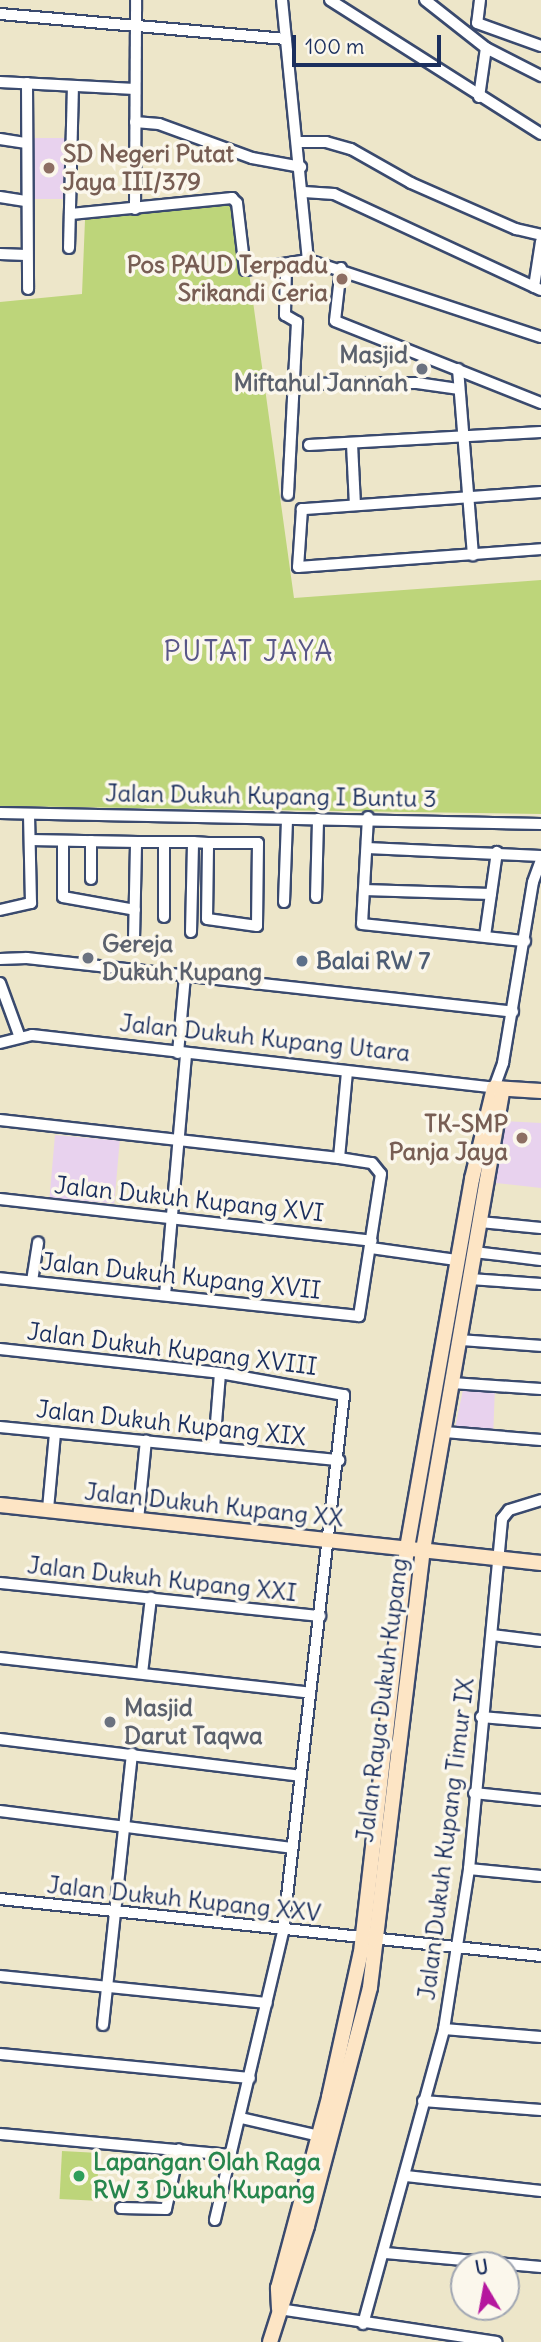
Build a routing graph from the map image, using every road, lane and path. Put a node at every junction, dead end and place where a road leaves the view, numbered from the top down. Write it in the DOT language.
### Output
graph roads {
  1 [pos="136,0"];
  2 [pos="282,0"];
  3 [pos="330,0"];
  4 [pos="425,0"];
  5 [pos="480,0"];
  6 [pos="0,14"];
  7 [pos="136,24"];
  8 [pos="286,39"];
  9 [pos="541,46"];
  10 [pos="486,48"];
  11 [pos="541,76"];
  12 [pos="0,82"];
  13 [pos="27,83"];
  14 [pos="73,86"];
  15 [pos="135,89"];
  16 [pos="479,97"];
  17 [pos="135,122"];
  18 [pos="541,134"];
  19 [pos="0,139"];
  20 [pos="299,142"];
  21 [pos="25,143"];
  22 [pos="301,167"];
  23 [pos="304,192"];
  24 [pos="0,197"];
  25 [pos="24,201"];
  26 [pos="135,209"];
  27 [pos="71,214"];
  28 [pos="541,235"];
  29 [pos="541,242"];
  30 [pos="69,248"];
  31 [pos="0,254"];
  32 [pos="26,255"];
  33 [pos="308,260"];
  34 [pos="286,266"];
  35 [pos="341,268"];
  36 [pos="537,288"];
  37 [pos="28,289"];
  38 [pos="541,337"];
  39 [pos="458,369"];
  40 [pos="291,384"];
  41 [pos="458,389"];
  42 [pos="541,403"];
  43 [pos="541,432"];
  44 [pos="462,435"];
  45 [pos="352,444"];
  46 [pos="309,445"];
  47 [pos="541,492"];
  48 [pos="288,495"];
  49 [pos="469,497"];
  50 [pos="355,505"];
  51 [pos="541,549"];
  52 [pos="473,555"];
  53 [pos="0,813"];
  54 [pos="29,814"];
  55 [pos="368,817"];
  56 [pos="287,818"];
  57 [pos="318,819"];
  58 [pos="541,824"];
  59 [pos="30,840"];
  60 [pos="63,841"];
  61 [pos="91,841"];
  62 [pos="136,842"];
  63 [pos="164,842"];
  64 [pos="192,842"];
  65 [pos="208,843"];
  66 [pos="367,848"];
  67 [pos="497,852"];
  68 [pos="541,858"];
  69 [pos="91,879"];
  70 [pos="364,890"];
  71 [pos="491,894"];
  72 [pos="316,897"];
  73 [pos="284,902"];
  74 [pos="0,910"];
  75 [pos="135,910"];
  76 [pos="164,917"];
  77 [pos="191,932"];
  78 [pos="485,936"];
  79 [pos="134,940"];
  80 [pos="525,941"];
  81 [pos="0,959"];
  82 [pos="185,976"];
  83 [pos="0,983"];
  84 [pos="513,1012"];
  85 [pos="17,1036"];
  86 [pos="0,1043"];
  87 [pos="182,1053"];
  88 [pos="347,1070"];
  89 [pos="502,1089"];
  90 [pos="541,1091"];
  91 [pos="0,1120"];
  92 [pos="177,1139"];
  93 [pos="339,1158"];
  94 [pos="479,1180"];
  95 [pos="0,1199"];
  96 [pos="172,1216"];
  97 [pos="480,1222"];
  98 [pos="541,1228"];
  99 [pos="38,1242"];
  100 [pos="372,1244"];
  101 [pos="474,1252"];
  102 [pos="456,1261"];
  103 [pos="541,1261"];
  104 [pos="0,1278"];
  105 [pos="470,1279"];
  106 [pos="32,1281"];
  107 [pos="541,1284"];
  108 [pos="166,1295"];
  109 [pos="460,1340"];
  110 [pos="541,1346"];
  111 [pos="0,1349"];
  112 [pos="220,1373"];
  113 [pos="452,1383"];
  114 [pos="541,1389"];
  115 [pos="0,1427"];
  116 [pos="445,1432"];
  117 [pos="55,1433"];
  118 [pos="146,1440"];
  119 [pos="541,1440"];
  120 [pos="214,1448"];
  121 [pos="339,1460"];
  122 [pos="541,1500"];
  123 [pos="0,1505"];
  124 [pos="48,1509"];
  125 [pos="138,1520"];
  126 [pos="329,1541"];
  127 [pos="407,1548"];
  128 [pos="423,1550"];
  129 [pos="499,1559"];
  130 [pos="541,1563"];
  131 [pos="0,1583"];
  132 [pos="151,1598"];
  133 [pos="320,1616"];
  134 [pos="492,1635"];
  135 [pos="541,1642"];
  136 [pos="0,1658"];
  137 [pos="142,1673"];
  138 [pos="310,1693"];
  139 [pos="481,1717"];
  140 [pos="541,1722"];
  141 [pos="0,1739"];
  142 [pos="132,1754"];
  143 [pos="300,1776"];
  144 [pos="474,1793"];
  145 [pos="541,1800"];
  146 [pos="0,1811"];
  147 [pos="123,1828"];
  148 [pos="292,1848"];
  149 [pos="469,1869"];
  150 [pos="541,1877"];
  151 [pos="0,1899"];
  152 [pos="113,1913"];
  153 [pos="283,1932"];
  154 [pos="363,1938"];
  155 [pos="378,1939"];
  156 [pos="459,1945"];
  157 [pos="541,1956"];
  158 [pos="0,1976"];
  159 [pos="107,1984"];
  160 [pos="267,2003"];
  161 [pos="103,2025"];
  162 [pos="444,2029"];
  163 [pos="541,2037"];
  164 [pos="0,2054"];
  165 [pos="250,2078"];
  166 [pos="423,2101"];
  167 [pos="541,2110"];
  168 [pos="241,2118"];
  169 [pos="0,2134"];
  170 [pos="319,2136"];
  171 [pos="178,2149"];
  172 [pos="231,2155"];
  173 [pos="406,2176"];
  174 [pos="541,2191"];
  175 [pos="121,2208"];
  176 [pos="215,2220"];
  177 [pos="384,2253"];
  178 [pos="541,2267"];
  179 [pos="279,2309"];
  180 [pos="363,2324"];
  181 [pos="270,2342"];
  182 [pos="497,2342"];
  1 -- 7 [label="street"];
  2 -- 8 [label="street"];
  3 -- 16 [label="street"];
  4 -- 10 [label="street"];
  5 -- 9 [label="street"];
  6 -- 7 [label="street"];
  7 -- 8 [label="street"];
  7 -- 15 [label="street"];
  8 -- 20 [label="street"];
  10 -- 11 [label="street"];
  10 -- 16 [label="street"];
  12 -- 13 [label="street"];
  13 -- 14 [label="street"];
  13 -- 21 [label="street"];
  14 -- 15 [label="street"];
  14 -- 27 [label="street"];
  15 -- 17 [label="street"];
  16 -- 18 [label="street"];
  17 -- 22 [label="street"];
  17 -- 26 [label="street"];
  19 -- 21 [label="street"];
  20 -- 22 [label="street"];
  20 -- 28 [label="street"];
  21 -- 25 [label="street"];
  22 -- 23 [label="street"];
  23 -- 33 [label="street"];
  23 -- 36 [label="street"];
  24 -- 25 [label="street"];
  25 -- 32 [label="street"];
  26 -- 27 [label="street"];
  26 -- 34 [label="street"];
  27 -- 30 [label="street"];
  29 -- 36 [label="street"];
  31 -- 32 [label="street"];
  32 -- 37 [label="street"];
  33 -- 34 [label="street"];
  33 -- 35 [label="street"];
  34 -- 40 [label="street"];
  35 -- 38 [label="street"];
  35 -- 39 [label="street"];
  39 -- 41 [label="street"];
  39 -- 42 [label="street"];
  40 -- 41 [label="street"];
  40 -- 48 [label="street"];
  41 -- 44 [label="street"];
  43 -- 44 [label="street"];
  44 -- 45 [label="street"];
  44 -- 49 [label="street"];
  45 -- 46 [label="street"];
  45 -- 50 [label="street"];
  47 -- 49 [label="street"];
  49 -- 50 [label="street"];
  49 -- 52 [label="street"];
  50 -- 52 [label="street"];
  51 -- 52 [label="street"];
  53 -- 54 [label="street, Jalan Dukuh Kupang I Buntu 3"];
  54 -- 56 [label="street, Jalan Dukuh Kupang I Buntu 3"];
  54 -- 59 [label="street"];
  55 -- 57 [label="street, Jalan Dukuh Kupang I Buntu 3"];
  55 -- 58 [label="street, Jalan Dukuh Kupang I Buntu 3"];
  55 -- 66 [label="street"];
  56 -- 57 [label="street, Jalan Dukuh Kupang I Buntu 3"];
  56 -- 73 [label="street"];
  57 -- 72 [label="street"];
  59 -- 60 [label="street"];
  59 -- 74 [label="street"];
  60 -- 61 [label="street"];
  60 -- 75 [label="street"];
  61 -- 62 [label="street"];
  61 -- 69 [label="street"];
  62 -- 63 [label="street"];
  62 -- 75 [label="street"];
  63 -- 64 [label="street"];
  63 -- 76 [label="street"];
  64 -- 65 [label="street"];
  64 -- 77 [label="street"];
  65 -- 65 [label="street"];
  66 -- 67 [label="street"];
  66 -- 70 [label="street"];
  67 -- 68 [label="street"];
  67 -- 71 [label="street"];
  68 -- 80 [label="street"];
  70 -- 71 [label="street"];
  70 -- 78 [label="street"];
  71 -- 78 [label="street"];
  75 -- 79 [label="street"];
  78 -- 80 [label="street"];
  80 -- 84 [label="street"];
  81 -- 82 [label="street"];
  82 -- 84 [label="street"];
  82 -- 87 [label="street"];
  83 -- 85 [label="street"];
  84 -- 89 [label="street"];
  85 -- 86 [label="street"];
  85 -- 87 [label="street, Jalan Dukuh Kupang Utara"];
  87 -- 88 [label="street, Jalan Dukuh Kupang Utara"];
  87 -- 92 [label="street"];
  88 -- 89 [label="street, Jalan Dukuh Kupang Utara"];
  88 -- 93 [label="street"];
  89 -- 90 [label="street"];
  89 -- 94 [label="street, Jalan Raya Dukuh Kupang"];
  91 -- 92 [label="street"];
  92 -- 93 [label="street"];
  92 -- 96 [label="street"];
  93 -- 100 [label="street"];
  94 -- 97 [label="street, Jalan Raya Dukuh Kupang"];
  94 -- 102 [label="street, Jalan Raya Dukuh Kupang"];
  95 -- 96 [label="street, Jalan Dukuh Kupang XVI"];
  96 -- 100 [label="street, Jalan Dukuh Kupang XVI"];
  96 -- 108 [label="street"];
  97 -- 98 [label="street"];
  97 -- 101 [label="street, Jalan Raya Dukuh Kupang"];
  99 -- 106 [label="street"];
  100 -- 102 [label="street, Jalan Dukuh Kupang XVI"];
  100 -- 108 [label="street, Jalan Dukuh Kupang XVII"];
  101 -- 103 [label="street"];
  101 -- 105 [label="street, Jalan Raya Dukuh Kupang"];
  102 -- 127 [label="street, Jalan Raya Dukuh Kupang"];
  104 -- 106 [label="street, Jalan Dukuh Kupang XVII"];
  105 -- 107 [label="street"];
  105 -- 109 [label="street, Jalan Raya Dukuh Kupang"];
  106 -- 108 [label="street, Jalan Dukuh Kupang XVII"];
  109 -- 110 [label="street"];
  109 -- 113 [label="street, Jalan Raya Dukuh Kupang"];
  111 -- 112 [label="street, Jalan Dukuh Kupang XVIII"];
  112 -- 120 [label="street"];
  112 -- 121 [label="street, Jalan Dukuh Kupang XVIII"];
  113 -- 114 [label="street"];
  113 -- 116 [label="street, Jalan Raya Dukuh Kupang"];
  115 -- 117 [label="street, Jalan Dukuh Kupang XIX"];
  116 -- 119 [label="street"];
  116 -- 128 [label="street, Jalan Raya Dukuh Kupang"];
  117 -- 118 [label="street, Jalan Dukuh Kupang XIX"];
  117 -- 124 [label="street"];
  118 -- 120 [label="street, Jalan Dukuh Kupang XIX"];
  118 -- 125 [label="street"];
  120 -- 121 [label="street, Jalan Dukuh Kupang XIX"];
  121 -- 126 [label="street"];
  122 -- 129 [label="street, Jalan Dukuh Kupang Timur IX"];
  123 -- 124 [label="street, Jalan Dukuh Kupang XX"];
  124 -- 125 [label="street, Jalan Dukuh Kupang XX"];
  125 -- 126 [label="street, Jalan Dukuh Kupang XX"];
  126 -- 127 [label="street, Jalan Dukuh Kupang XX"];
  126 -- 133 [label="street"];
  127 -- 128 [label="street, Jalan Dukuh Kupang XX"];
  127 -- 154 [label="street, Jalan Raya Dukuh Kupang"];
  128 -- 129 [label="street, Jalan Dukuh Kupang XX"];
  128 -- 155 [label="street, Jalan Raya Dukuh Kupang"];
  129 -- 130 [label="street, Jalan Dukuh Kupang XX"];
  129 -- 134 [label="street, Jalan Dukuh Kupang Timur IX"];
  131 -- 132 [label="street, Jalan Dukuh Kupang XXI"];
  132 -- 133 [label="street, Jalan Dukuh Kupang XXI"];
  132 -- 137 [label="street"];
  133 -- 138 [label="street"];
  134 -- 135 [label="street"];
  134 -- 139 [label="street, Jalan Dukuh Kupang Timur IX"];
  136 -- 137 [label="street"];
  137 -- 138 [label="street"];
  138 -- 143 [label="street"];
  139 -- 140 [label="street"];
  139 -- 144 [label="street, Jalan Dukuh Kupang Timur IX"];
  141 -- 142 [label="street"];
  142 -- 143 [label="street"];
  142 -- 147 [label="street"];
  143 -- 148 [label="street"];
  144 -- 145 [label="street"];
  144 -- 149 [label="street, Jalan Dukuh Kupang Timur IX"];
  146 -- 147 [label="street"];
  147 -- 148 [label="street"];
  147 -- 152 [label="street"];
  148 -- 153 [label="street"];
  149 -- 150 [label="street"];
  149 -- 156 [label="street, Jalan Dukuh Kupang Timur IX"];
  151 -- 152 [label="street, Jalan Dukuh Kupang XXV"];
  152 -- 153 [label="street, Jalan Dukuh Kupang XXV"];
  152 -- 159 [label="street"];
  153 -- 154 [label="street, Jalan Dukuh Kupang XXV"];
  153 -- 160 [label="street"];
  154 -- 155 [label="street, Jalan Dukuh Kupang XXV"];
  154 -- 170 [label="street, Jalan Raya Dukuh Kupang"];
  155 -- 156 [label="street, Jalan Dukuh Kupang XXV"];
  155 -- 179 [label="street, Jalan Raya Dukuh Kupang"];
  156 -- 157 [label="street, Jalan Dukuh Kupang XXV"];
  156 -- 162 [label="street, Jalan Dukuh Kupang Timur IX"];
  158 -- 159 [label="street"];
  159 -- 160 [label="street"];
  159 -- 161 [label="street"];
  160 -- 165 [label="street"];
  162 -- 163 [label="street"];
  162 -- 166 [label="street, Jalan Dukuh Kupang Timur IX"];
  164 -- 165 [label="street"];
  165 -- 168 [label="street"];
  166 -- 167 [label="street"];
  166 -- 173 [label="street, Jalan Dukuh Kupang Timur IX"];
  168 -- 170 [label="street"];
  168 -- 172 [label="street"];
  169 -- 171 [label="street"];
  170 -- 179 [label="street, Jalan Raya Dukuh Kupang"];
  171 -- 172 [label="street"];
  171 -- 175 [label="street"];
  172 -- 176 [label="street"];
  173 -- 174 [label="street"];
  173 -- 177 [label="street, Jalan Dukuh Kupang Timur IX"];
  177 -- 178 [label="street"];
  177 -- 180 [label="street, Jalan Dukuh Kupang Timur IX"];
  179 -- 180 [label="street"];
  179 -- 181 [label="street, Jalan Raya Dukuh Kupang"];
  180 -- 182 [label="street"];
}
